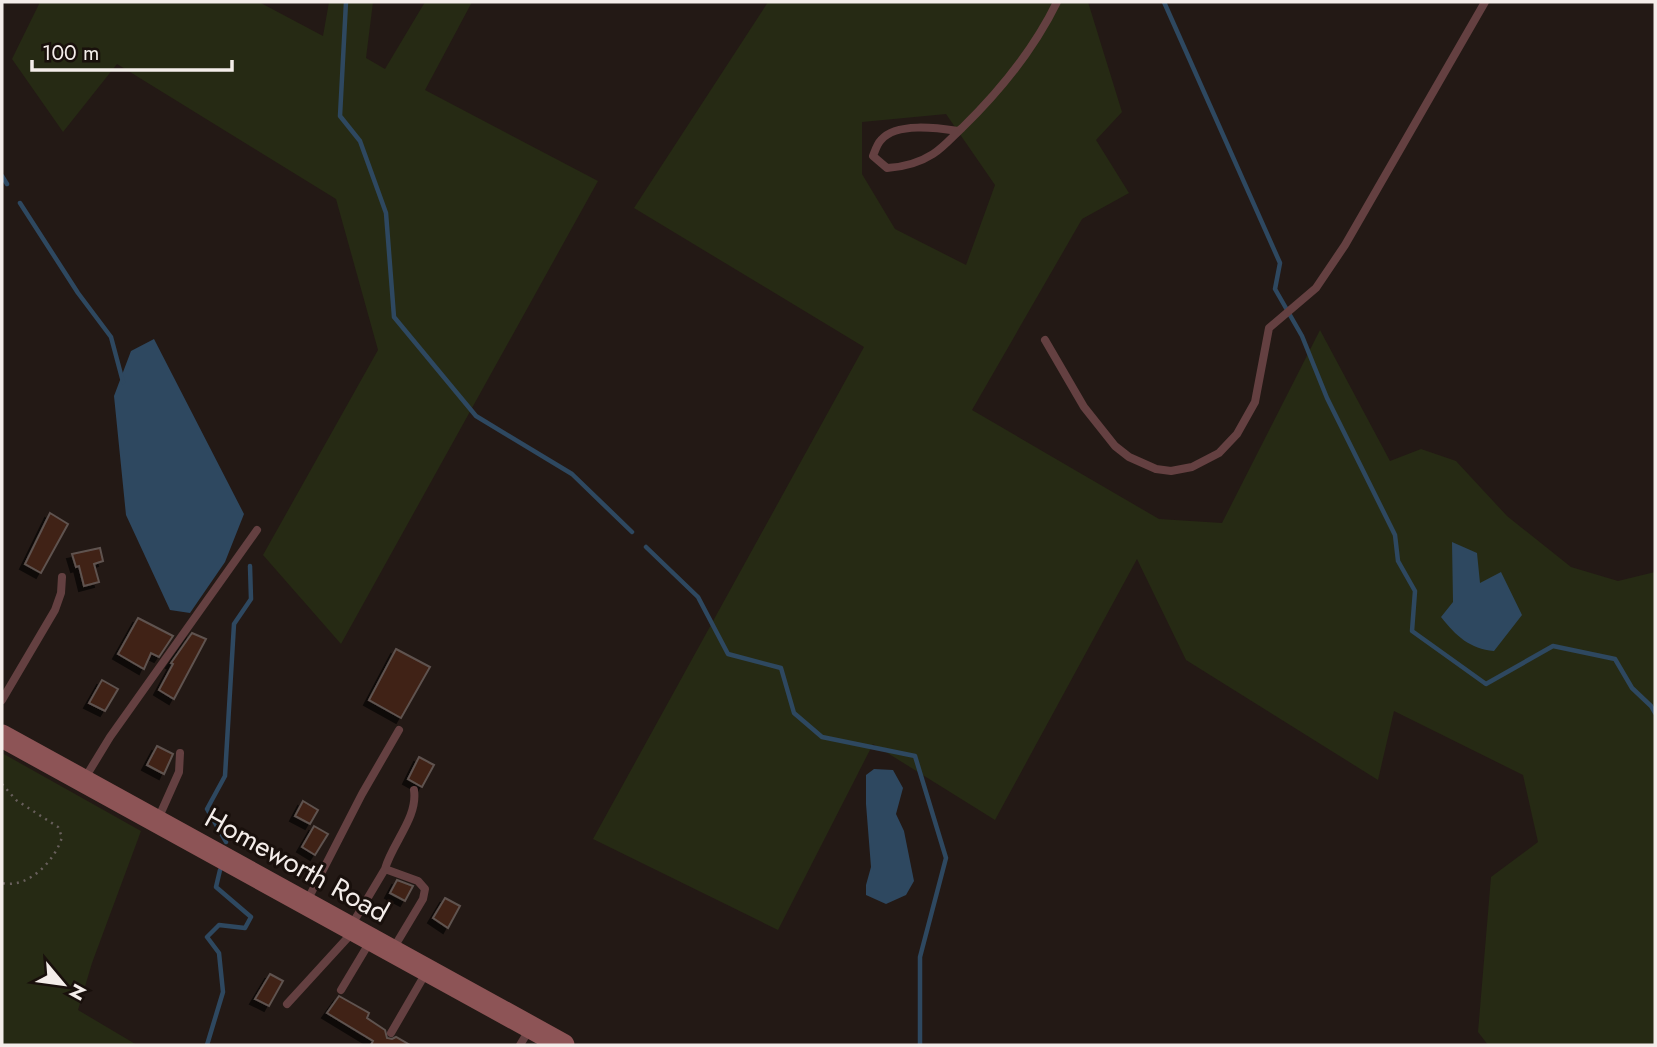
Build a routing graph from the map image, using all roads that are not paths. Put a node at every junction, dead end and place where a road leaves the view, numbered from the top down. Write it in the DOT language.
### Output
graph roads {
  1 [pos="1057,2"];
  2 [pos="1485,2"];
  3 [pos="958,131"];
  4 [pos="1045,340"];
  5 [pos="257,530"];
  6 [pos="62,577"];
  7 [pos="2,700"];
  8 [pos="399,730"];
  9 [pos="2,736"];
  10 [pos="180,753"];
  11 [pos="84,781"];
  12 [pos="414,790"];
  13 [pos="157,822"];
  14 [pos="385,869"];
  15 [pos="306,904"];
  16 [pos="367,938"];
  17 [pos="427,971"];
  18 [pos="341,990"];
  19 [pos="287,1004"];
  20 [pos="391,1034"];
  21 [pos="526,1036"];
  22 [pos="563,1045"];
  1 -- 3 [label="lane"];
  2 -- 4 [label="lane"];
  3 -- 3 [label="lane"];
  5 -- 11 [label="lane"];
  6 -- 7 [label="lane"];
  8 -- 15 [label="lane"];
  9 -- 11 [label="street, Homeworth Road"];
  10 -- 13 [label="lane"];
  11 -- 13 [label="street, Homeworth Road"];
  12 -- 14 [label="lane"];
  13 -- 15 [label="street, Homeworth Road"];
  14 -- 16 [label="lane"];
  14 -- 16 [label="lane"];
  15 -- 16 [label="street, Homeworth Road"];
  16 -- 17 [label="street, Homeworth Road"];
  16 -- 18 [label="lane"];
  16 -- 19 [label="lane"];
  17 -- 20 [label="lane"];
  17 -- 21 [label="street, Homeworth Road"];
  21 -- 22 [label="street, Homeworth Road"];
}
